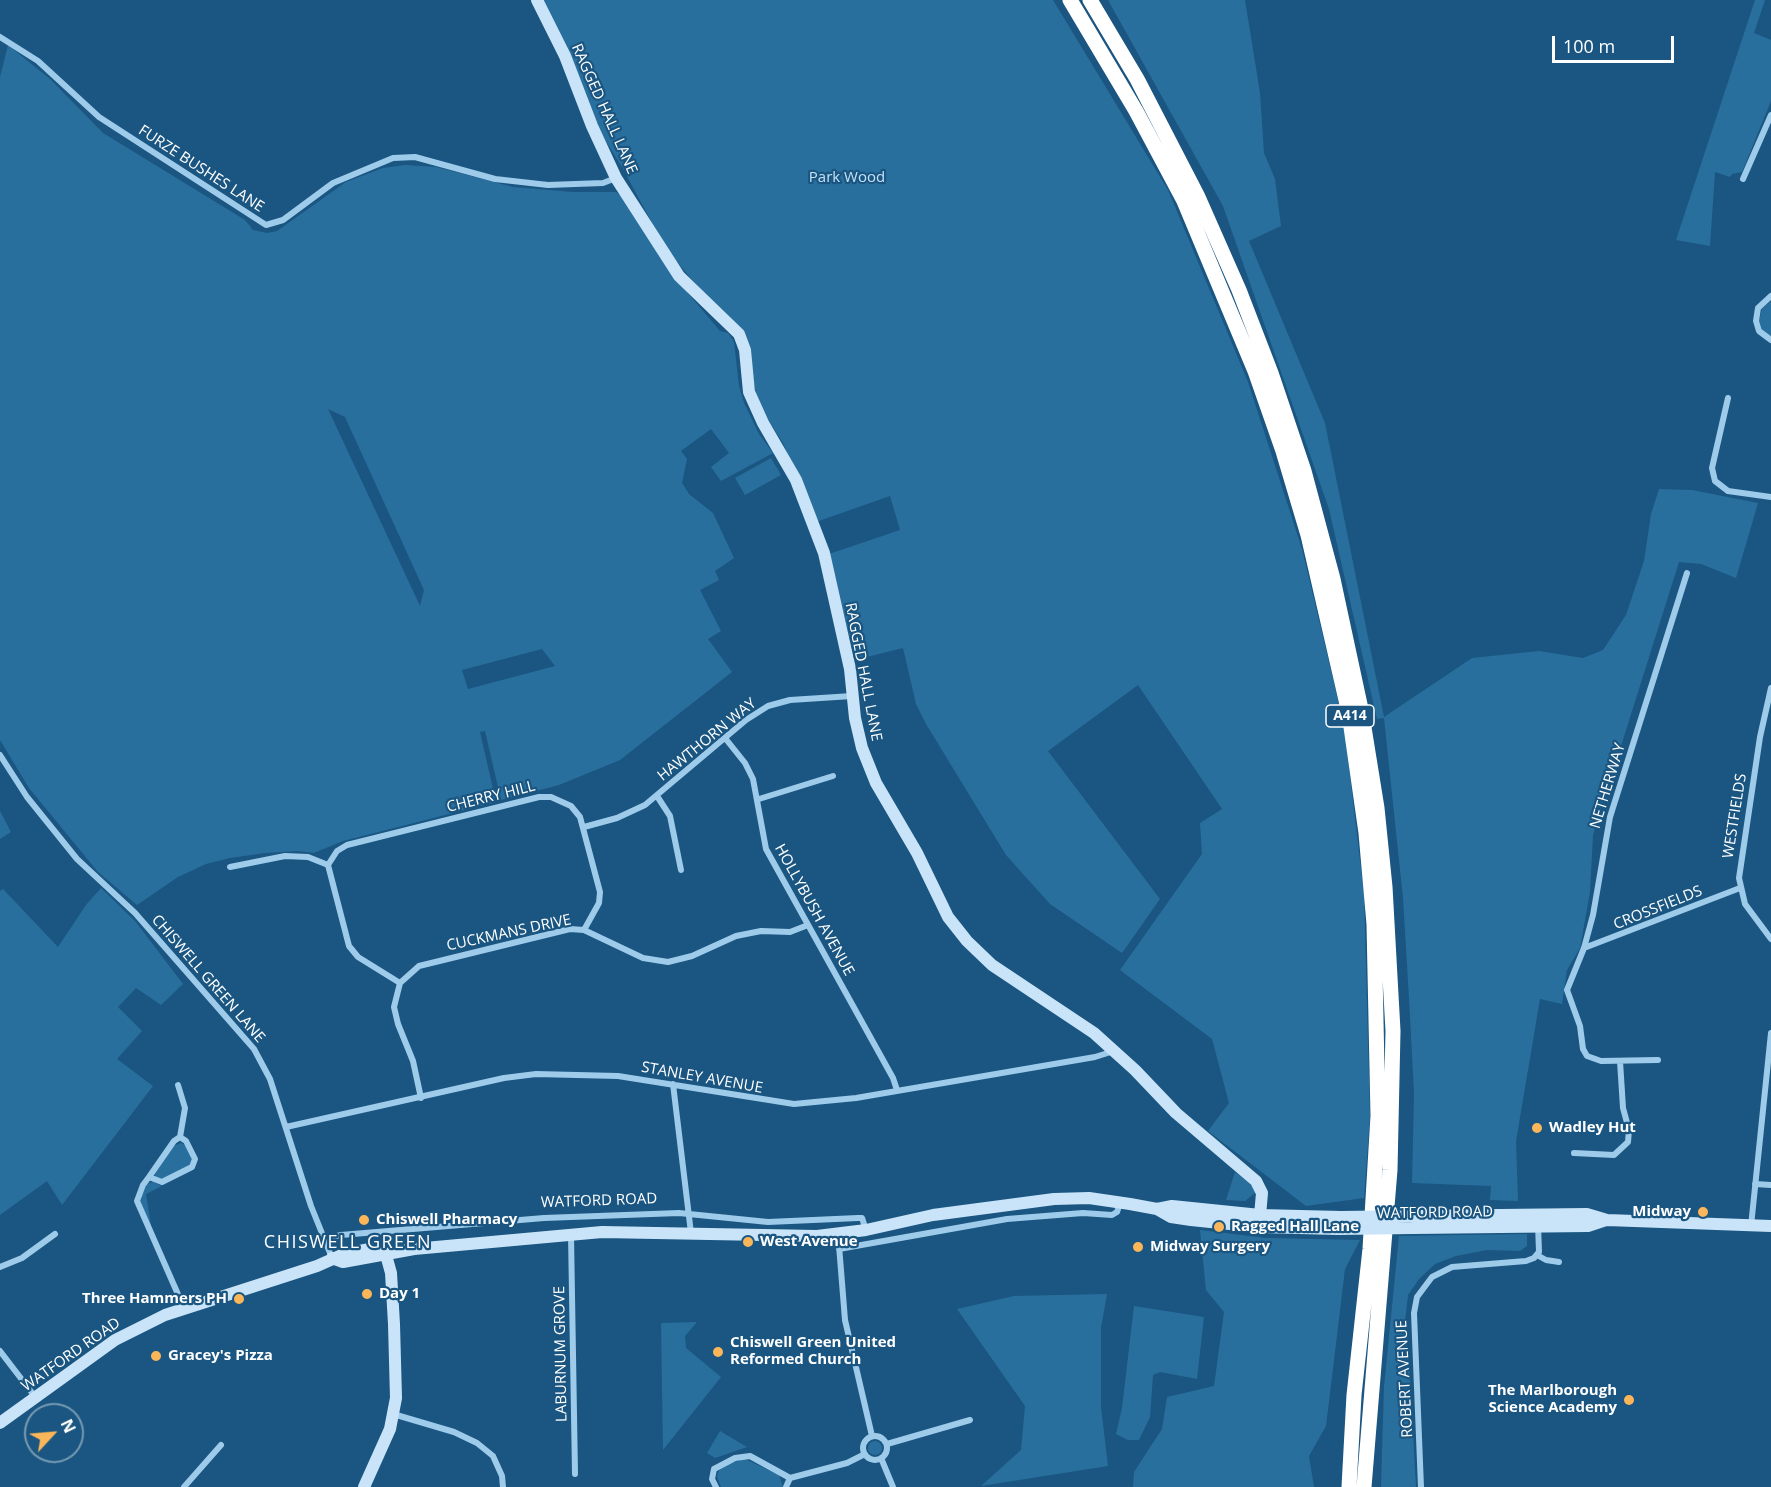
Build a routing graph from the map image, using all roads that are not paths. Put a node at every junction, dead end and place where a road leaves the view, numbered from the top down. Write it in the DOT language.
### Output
graph roads {
  1 [pos="537,0"];
  2 [pos="1070,0"];
  3 [pos="1090,0"];
  4 [pos="0,37"];
  5 [pos="1771,115"];
  6 [pos="616,178"];
  7 [pos="1743,179"];
  8 [pos="1771,296"];
  9 [pos="1771,340"];
  10 [pos="1728,398"];
  11 [pos="1771,497"];
  12 [pos="1687,573"];
  13 [pos="1771,688"];
  14 [pos="853,696"];
  15 [pos="725,738"];
  16 [pos="0,755"];
  17 [pos="833,776"];
  18 [pos="657,796"];
  19 [pos="759,799"];
  20 [pos="584,827"];
  21 [pos="328,865"];
  22 [pos="230,867"];
  23 [pos="681,870"];
  24 [pos="1740,888"];
  25 [pos="808,925"];
  26 [pos="584,930"];
  27 [pos="1771,939"];
  28 [pos="1584,948"];
  29 [pos="400,983"];
  30 [pos="1771,1033"];
  31 [pos="1114,1050"];
  32 [pos="1658,1060"];
  33 [pos="1620,1061"];
  34 [pos="673,1084"];
  35 [pos="178,1085"];
  36 [pos="897,1090"];
  37 [pos="421,1098"];
  38 [pos="286,1127"];
  39 [pos="180,1137"];
  40 [pos="1574,1153"];
  41 [pos="149,1177"];
  42 [pos="1755,1184"];
  43 [pos="1771,1185"];
  44 [pos="1120,1202"];
  45 [pos="690,1215"];
  46 [pos="1260,1221"];
  47 [pos="1538,1221"];
  48 [pos="1751,1226"];
  49 [pos="1771,1226"];
  50 [pos="866,1230"];
  51 [pos="691,1233"];
  52 [pos="838,1233"];
  53 [pos="55,1234"];
  54 [pos="570,1234"];
  55 [pos="326,1239"];
  56 [pos="839,1249"];
  57 [pos="386,1255"];
  58 [pos="1537,1255"];
  59 [pos="332,1258"];
  60 [pos="1558,1262"];
  61 [pos="0,1267"];
  62 [pos="184,1308"];
  63 [pos="0,1351"];
  64 [pos="36,1398"];
  65 [pos="393,1414"];
  66 [pos="970,1420"];
  67 [pos="0,1423"];
  68 [pos="872,1436"];
  69 [pos="221,1444"];
  70 [pos="887,1444"];
  71 [pos="865,1454"];
  72 [pos="881,1458"];
  73 [pos="575,1474"];
  74 [pos="790,1478"];
  75 [pos="184,1487"];
  76 [pos="364,1487"];
  77 [pos="503,1487"];
  78 [pos="716,1487"];
  79 [pos="786,1487"];
  80 [pos="893,1487"];
  81 [pos="1349,1487"];
  82 [pos="1364,1487"];
  83 [pos="1421,1487"];
  1 -- 6 [label="main road, RAGGED HALL LANE"];
  2 -- 81 [label="highway, A414"];
  3 -- 82 [label="highway, A414"];
  4 -- 6 [label="street, FURZE BUSHES LANE"];
  5 -- 7 [label="street"];
  6 -- 14 [label="main road, RAGGED HALL LANE"];
  8 -- 9 [label="street"];
  10 -- 11 [label="street"];
  12 -- 28 [label="street, NETHERWAY"];
  13 -- 24 [label="street, WESTFIELDS"];
  14 -- 15 [label="street, HAWTHORN WAY"];
  14 -- 31 [label="main road, RAGGED HALL LANE"];
  15 -- 18 [label="street, HAWTHORN WAY"];
  15 -- 19 [label="street, HOLLYBUSH AVENUE"];
  16 -- 38 [label="street, CHISWELL GREEN LANE"];
  17 -- 19 [label="street"];
  18 -- 20 [label="street, HAWTHORN WAY"];
  18 -- 23 [label="street"];
  19 -- 25 [label="street, HOLLYBUSH AVENUE"];
  20 -- 21 [label="street, CHERRY HILL"];
  20 -- 26 [label="street, CHERRY HILL"];
  21 -- 22 [label="street"];
  21 -- 29 [label="street"];
  24 -- 27 [label="street, WESTFIELDS"];
  24 -- 28 [label="street, CROSSFIELDS"];
  25 -- 26 [label="street, CUCKMANS DRIVE"];
  25 -- 36 [label="street, HOLLYBUSH AVENUE"];
  26 -- 29 [label="street, CUCKMANS DRIVE"];
  28 -- 33 [label="street, NETHERWAY"];
  29 -- 37 [label="street"];
  30 -- 42 [label="street"];
  31 -- 36 [label="street, STANLEY AVENUE"];
  31 -- 46 [label="main road, RAGGED HALL LANE"];
  32 -- 33 [label="street"];
  33 -- 40 [label="street"];
  34 -- 36 [label="street, STANLEY AVENUE"];
  34 -- 37 [label="street, STANLEY AVENUE"];
  34 -- 45 [label="street"];
  35 -- 39 [label="street"];
  37 -- 38 [label="street, STANLEY AVENUE"];
  38 -- 55 [label="street, CHISWELL GREEN LANE"];
  39 -- 41 [label="street"];
  39 -- 41 [label="street"];
  41 -- 62 [label="street"];
  42 -- 43 [label="street"];
  42 -- 48 [label="street"];
  44 -- 46 [label="main road, WATFORD ROAD"];
  44 -- 50 [label="main road, WATFORD ROAD"];
  44 -- 56 [label="street"];
  45 -- 50 [label="street, WATFORD ROAD"];
  45 -- 51 [label="street"];
  45 -- 55 [label="street, WATFORD ROAD"];
  46 -- 47 [label="main road, WATFORD ROAD, bridge"];
  47 -- 48 [label="main road, WATFORD ROAD"];
  47 -- 58 [label="street"];
  48 -- 49 [label="main road, WATFORD ROAD"];
  50 -- 52 [label="main road, WATFORD ROAD"];
  51 -- 52 [label="main road, WATFORD ROAD"];
  51 -- 54 [label="main road, WATFORD ROAD"];
  52 -- 56 [label="street"];
  53 -- 61 [label="street"];
  54 -- 57 [label="main road, WATFORD ROAD"];
  54 -- 73 [label="street, LABURNUM GROVE"];
  55 -- 59 [label="street, CHISWELL GREEN LANE"];
  56 -- 68 [label="street"];
  57 -- 59 [label="main road, WATFORD ROAD"];
  57 -- 65 [label="main road"];
  58 -- 60 [label="street"];
  58 -- 83 [label="street, ROBERT AVENUE"];
  59 -- 62 [label="main road, WATFORD ROAD"];
  62 -- 64 [label="main road, WATFORD ROAD"];
  63 -- 64 [label="street"];
  64 -- 67 [label="main road, WATFORD ROAD"];
  65 -- 76 [label="main road"];
  65 -- 77 [label="street"];
  66 -- 70 [label="street"];
  68 -- 70 [label="street"];
  68 -- 71 [label="street"];
  69 -- 75 [label="street"];
  70 -- 72 [label="street"];
  71 -- 72 [label="street"];
  71 -- 74 [label="street"];
  72 -- 80 [label="street"];
  74 -- 78 [label="street"];
  74 -- 79 [label="street"];
}
